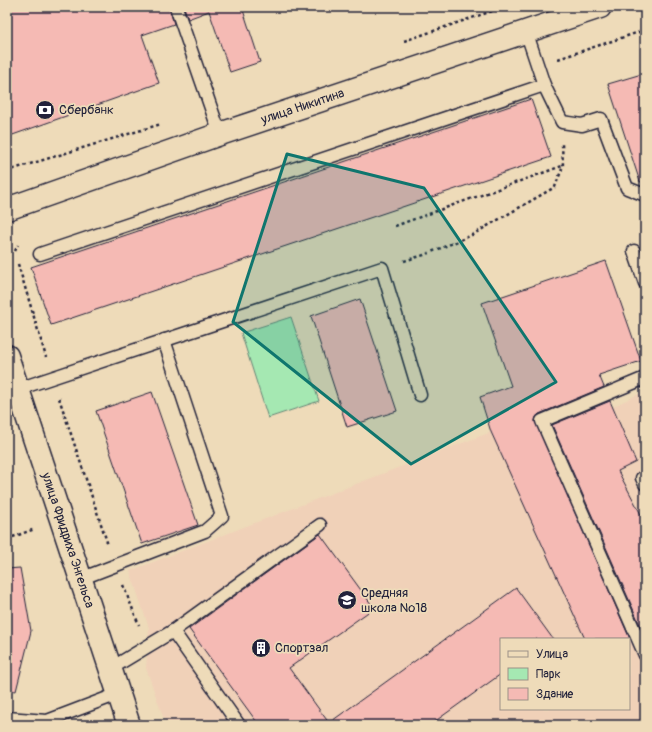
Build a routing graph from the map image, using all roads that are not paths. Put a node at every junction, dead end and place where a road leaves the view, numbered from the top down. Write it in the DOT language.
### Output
graph roads {
  1 [pos="176,7"];
  2 [pos="600,7"];
  3 [pos="526,32"];
  4 [pos="544,85"];
  5 [pos="220,134"];
  6 [pos="645,195"];
  7 [pos="7,209"];
  8 [pos="634,251"];
  9 [pos="40,254"];
  10 [pos="645,283"];
  11 [pos="164,340"];
  12 [pos="7,356"];
  13 [pos="645,378"];
  14 [pos="18,389"];
  15 [pos="420,395"];
  16 [pos="320,525"];
  17 [pos="80,578"];
  18 [pos="173,631"];
  19 [pos="645,655"];
  20 [pos="110,669"];
  21 [pos="118,694"];
  22 [pos="7,718"];
  23 [pos="47,721"];
  24 [pos="34,725"];
  25 [pos="128,725"];
  26 [pos="239,725"];
  1 -- 5 [label="lane"];
  2 -- 3 [label="main road, улица Никитина"];
  3 -- 4 [label="lane"];
  3 -- 5 [label="main road, улица Никитина"];
  4 -- 6 [label="lane"];
  4 -- 9 [label="lane"];
  5 -- 7 [label="main road, улица Никитина"];
  8 -- 10 [label="lane"];
  11 -- 14 [label="lane"];
  11 -- 15 [label="lane"];
  11 -- 17 [label="lane"];
  12 -- 14 [label="main road, улица Фридриха Энгельса"];
  13 -- 19 [label="lane"];
  14 -- 17 [label="main road, улица Фридриха Энгельса"];
  16 -- 18 [label="lane"];
  17 -- 20 [label="main road, улица Фридриха Энгельса"];
  18 -- 20 [label="lane"];
  18 -- 26 [label="lane"];
  20 -- 21 [label="main road, улица Фридриха Энгельса"];
  21 -- 23 [label="lane"];
  21 -- 25 [label="main road, улица Фридриха Энгельса"];
  22 -- 23 [label="lane"];
  23 -- 24 [label="lane"];
}
